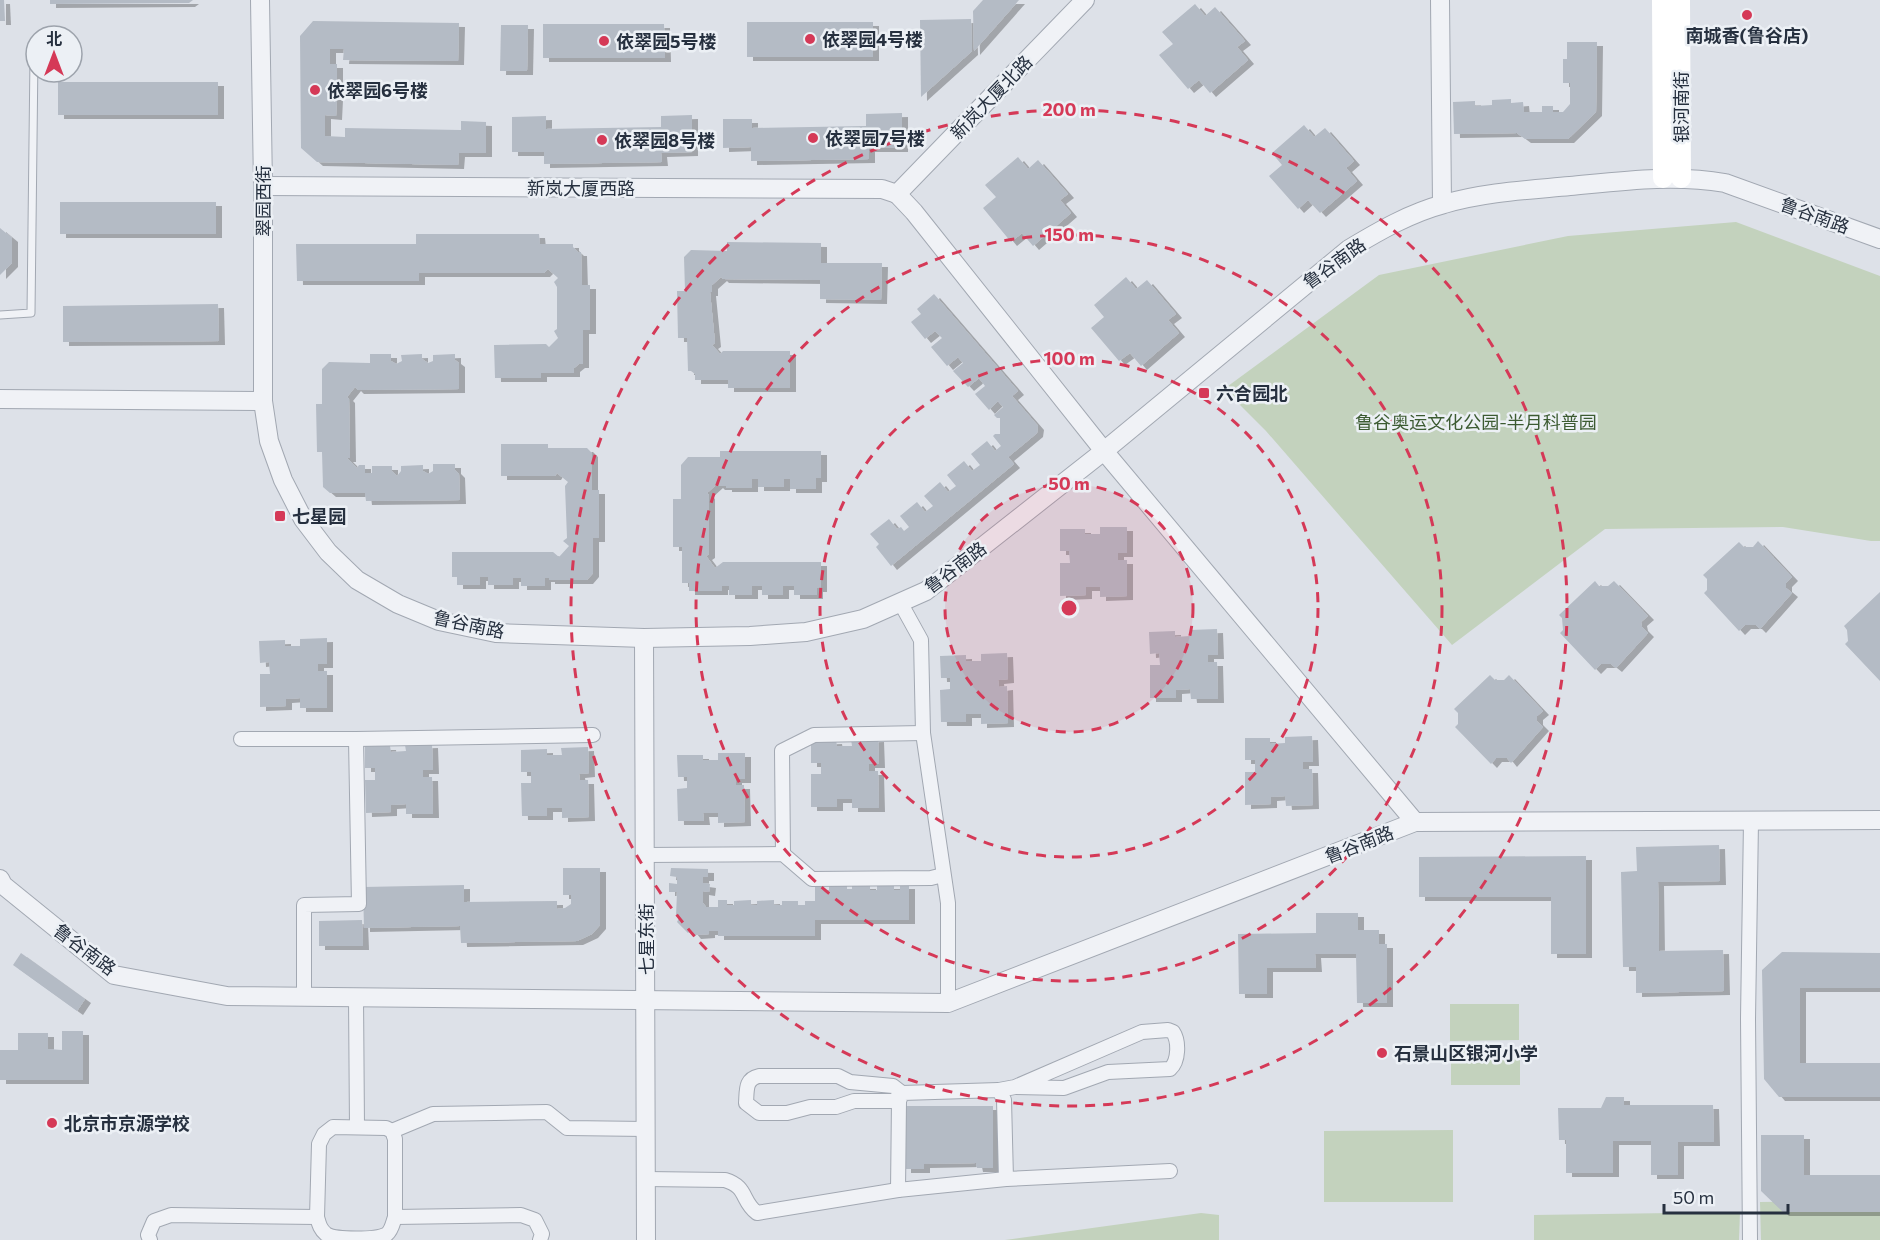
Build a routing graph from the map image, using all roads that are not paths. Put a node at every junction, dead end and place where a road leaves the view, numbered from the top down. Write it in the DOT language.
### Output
graph roads {
  1 [pos="260,0"];
  2 [pos="1085,0"];
  3 [pos="1440,0"];
  4 [pos="1662,0"];
  5 [pos="1680,0"];
  6 [pos="34,84"];
  7 [pos="1672,178"];
  8 [pos="263,186"];
  9 [pos="897,194"];
  10 [pos="1442,204"];
  11 [pos="1880,239"];
  12 [pos="0,315"];
  13 [pos="0,399"];
  14 [pos="263,402"];
  15 [pos="1104,451"];
  16 [pos="900,602"];
  17 [pos="644,638"];
  18 [pos="923,733"];
  19 [pos="593,735"];
  20 [pos="241,739"];
  21 [pos="356,739"];
  22 [pos="1880,820"];
  23 [pos="1751,821"];
  24 [pos="1415,822"];
  25 [pos="783,854"];
  26 [pos="645,855"];
  27 [pos="944,874"];
  28 [pos="0,879"];
  29 [pos="304,997"];
  30 [pos="356,997"];
  31 [pos="646,1001"];
  32 [pos="948,1003"];
  33 [pos="1015,1087"];
  34 [pos="999,1090"];
  35 [pos="900,1097"];
  36 [pos="357,1128"];
  37 [pos="646,1129"];
  38 [pos="392,1131"];
  39 [pos="1170,1171"];
  40 [pos="646,1179"];
  41 [pos="1006,1179"];
  42 [pos="898,1190"];
  43 [pos="395,1216"];
  44 [pos="317,1217"];
  45 [pos="387,1234"];
  46 [pos="327,1235"];
  47 [pos="150,1240"];
  48 [pos="313,1240"];
  49 [pos="400,1240"];
  50 [pos="540,1240"];
  51 [pos="646,1240"];
  52 [pos="1750,1240"];
  1 -- 8 [label="street, 翠园西街"];
  2 -- 9 [label="street, 新岚大厦北路"];
  3 -- 10 [label="street"];
  4 -- 7 [label="main road, 银河南街"];
  5 -- 7 [label="main road, 银河南街"];
  6 -- 12 [label="lane"];
  7 -- 10 [label="street, 鲁谷南路"];
  7 -- 11 [label="street, 鲁谷南路"];
  8 -- 9 [label="street, 新岚大厦西路"];
  8 -- 14 [label="street, 翠园西街"];
  9 -- 15 [label="street"];
  10 -- 15 [label="street, 鲁谷南路"];
  13 -- 14 [label="street"];
  14 -- 17 [label="street, 鲁谷南路"];
  15 -- 16 [label="street, 鲁谷南路"];
  15 -- 24 [label="street"];
  16 -- 17 [label="street, 鲁谷南路"];
  16 -- 18 [label="street"];
  17 -- 26 [label="street, 七星东街"];
  18 -- 25 [label="street"];
  18 -- 27 [label="street"];
  19 -- 21 [label="street"];
  20 -- 21 [label="street"];
  21 -- 29 [label="street"];
  22 -- 23 [label="street, 鲁谷南路"];
  23 -- 24 [label="street, 鲁谷南路"];
  23 -- 52 [label="street"];
  24 -- 32 [label="street, 鲁谷南路"];
  25 -- 26 [label="street"];
  25 -- 27 [label="street"];
  26 -- 31 [label="street, 七星东街"];
  27 -- 32 [label="street"];
  28 -- 29 [label="street, 鲁谷南路"];
  29 -- 30 [label="street, 鲁谷南路"];
  30 -- 31 [label="street, 鲁谷南路"];
  30 -- 36 [label="street"];
  31 -- 32 [label="street, 鲁谷南路"];
  31 -- 37 [label="street, 七星东街"];
  33 -- 33 [label="street"];
  33 -- 34 [label="street"];
  34 -- 35 [label="street"];
  34 -- 41 [label="street"];
  35 -- 35 [label="street"];
  35 -- 42 [label="street"];
  36 -- 38 [label="street"];
  36 -- 44 [label="street"];
  37 -- 38 [label="street"];
  37 -- 40 [label="street, 七星东街"];
  38 -- 43 [label="street"];
  39 -- 41 [label="street"];
  40 -- 42 [label="street"];
  40 -- 51 [label="street, 七星东街"];
  41 -- 42 [label="street"];
  43 -- 45 [label="street"];
  43 -- 50 [label="street"];
  44 -- 46 [label="street"];
  44 -- 47 [label="street"];
  45 -- 46 [label="street"];
  45 -- 49 [label="street"];
  46 -- 48 [label="street"];
}
